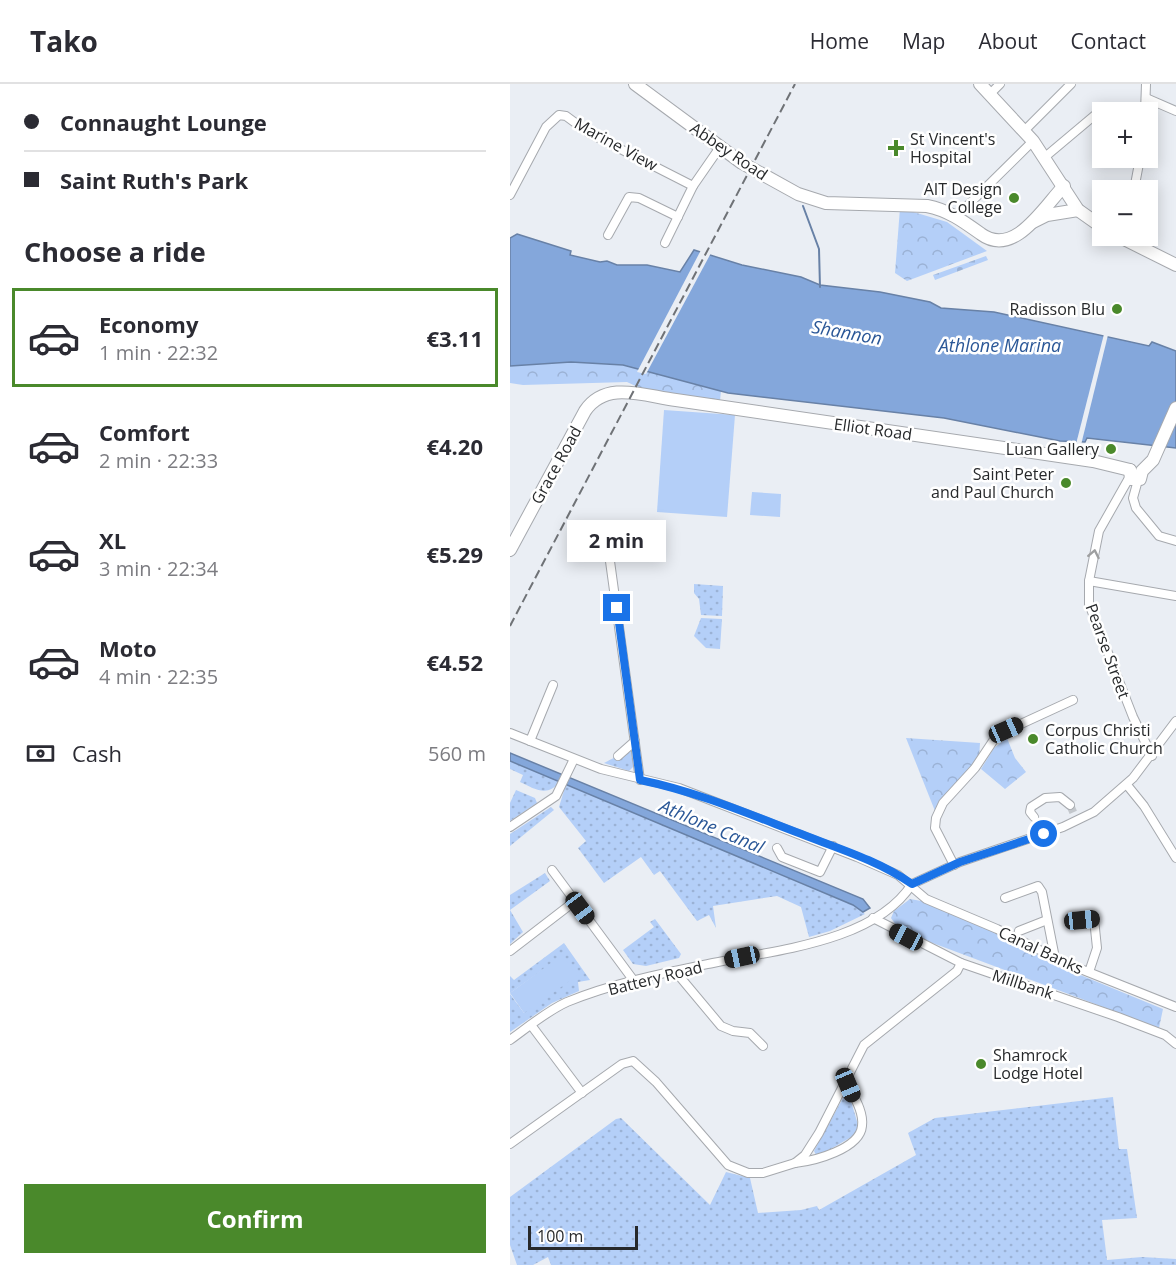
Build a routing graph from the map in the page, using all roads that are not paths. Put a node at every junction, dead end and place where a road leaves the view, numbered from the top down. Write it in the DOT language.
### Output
graph roads {
  1 [pos="635,84"];
  2 [pos="980,84"];
  3 [pos="1000,84"];
  4 [pos="1071,84"];
  5 [pos="1146,84"];
  6 [pos="990,94"];
  7 [pos="1146,98"];
  8 [pos="1145,102"];
  9 [pos="1176,111"];
  10 [pos="1092,118"];
  11 [pos="1025,130"];
  12 [pos="1033,141"];
  13 [pos="720,147"];
  14 [pos="1045,157"];
  15 [pos="693,186"];
  16 [pos="1064,186"];
  17 [pos="510,195"];
  18 [pos="1078,210"];
  19 [pos="957,216"];
  20 [pos="678,217"];
  21 [pos="1092,220"];
  22 [pos="1032,223"];
  23 [pos="608,235"];
  24 [pos="665,243"];
  25 [pos="1138,246"];
  26 [pos="1176,265"];
  27 [pos="614,392"];
  28 [pos="1176,408"];
  29 [pos="1135,475"];
  30 [pos="1176,542"];
  31 [pos="510,550"];
  32 [pos="609,554"];
  33 [pos="1089,581"];
  34 [pos="1176,596"];
  35 [pos="553,685"];
  36 [pos="1073,700"];
  37 [pos="1176,721"];
  38 [pos="510,733"];
  39 [pos="530,741"];
  40 [pos="635,741"];
  41 [pos="618,756"];
  42 [pos="1152,756"];
  43 [pos="574,759"];
  44 [pos="640,780"];
  45 [pos="1127,785"];
  46 [pos="1070,805"];
  47 [pos="1034,817"];
  48 [pos="510,827"];
  49 [pos="833,846"];
  50 [pos="777,848"];
  51 [pos="1176,858"];
  52 [pos="954,865"];
  53 [pos="552,870"];
  54 [pos="912,884"];
  55 [pos="1005,898"];
  56 [pos="575,901"];
  57 [pos="874,917"];
  58 [pos="1047,920"];
  59 [pos="1069,922"];
  60 [pos="1019,932"];
  61 [pos="510,951"];
  62 [pos="1055,958"];
  63 [pos="961,963"];
  64 [pos="675,971"];
  65 [pos="1089,972"];
  66 [pos="634,981"];
  67 [pos="1176,1007"];
  68 [pos="531,1025"];
  69 [pos="510,1040"];
  70 [pos="1176,1044"];
  71 [pos="763,1046"];
  72 [pos="845,1083"];
  73 [pos="582,1093"];
  74 [pos="510,1144"];
  75 [pos="795,1163"];
  1 -- 13 [label="street, Abbey Road"];
  2 -- 6 [label="street"];
  3 -- 6 [label="street"];
  4 -- 11 [label="street"];
  5 -- 7 [label="street"];
  6 -- 11 [label="street"];
  7 -- 8 [label="street"];
  7 -- 9 [label="street"];
  10 -- 14 [label="street"];
  11 -- 12 [label="street"];
  12 -- 14 [label="street"];
  12 -- 19 [label="street"];
  13 -- 15 [label="street"];
  13 -- 19 [label="street, Abbey Road"];
  14 -- 16 [label="street"];
  15 -- 17 [label="street, Marine View"];
  15 -- 20 [label="street"];
  16 -- 18 [label="street"];
  16 -- 22 [label="street, Abbey Road"];
  18 -- 21 [label="street"];
  18 -- 22 [label="street, Abbey Road"];
  19 -- 22 [label="street, Abbey Road"];
  20 -- 23 [label="street"];
  20 -- 24 [label="street"];
  25 -- 26 [label="street"];
  27 -- 29 [label="street, Elliot Road"];
  27 -- 31 [label="street, Grace Road"];
  28 -- 29 [label="street"];
  29 -- 30 [label="street"];
  33 -- 29 [label="street, Pearse Street, one-way"];
  32 -- 40 [label="street"];
  33 -- 34 [label="street"];
  33 -- 42 [label="street, Pearse Street"];
  35 -- 39 [label="street"];
  36 -- 52 [label="street"];
  37 -- 42 [label="street"];
  38 -- 39 [label="street, Canal Banks"];
  39 -- 43 [label="street, Canal Banks"];
  40 -- 41 [label="street"];
  40 -- 44 [label="street"];
  42 -- 45 [label="street"];
  43 -- 44 [label="street, Canal Banks"];
  43 -- 48 [label="street"];
  44 -- 49 [label="street, Canal Banks"];
  45 -- 51 [label="street"];
  45 -- 52 [label="street"];
  46 -- 47 [label="street"];
  49 -- 50 [label="street"];
  49 -- 54 [label="street, Canal Banks"];
  52 -- 54 [label="street"];
  53 -- 56 [label="street"];
  54 -- 57 [label="street, Battery Road"];
  54 -- 62 [label="street, Canal Banks"];
  55 -- 58 [label="street"];
  56 -- 61 [label="street"];
  56 -- 66 [label="street"];
  57 -- 63 [label="street, Millbank"];
  57 -- 64 [label="street, Battery Road"];
  58 -- 60 [label="street, Canal Banks"];
  58 -- 62 [label="street"];
  59 -- 65 [label="street"];
  62 -- 65 [label="street, Canal Banks"];
  63 -- 70 [label="street, Millbank"];
  63 -- 72 [label="street"];
  64 -- 66 [label="street, Battery Road"];
  64 -- 71 [label="street"];
  65 -- 67 [label="street, Canal Banks"];
  66 -- 68 [label="street, Battery Road"];
  68 -- 69 [label="street, Battery Road"];
  68 -- 73 [label="street"];
  72 -- 75 [label="street"];
  72 -- 75 [label="street"];
  73 -- 74 [label="street"];
  73 -- 75 [label="street"];
}
